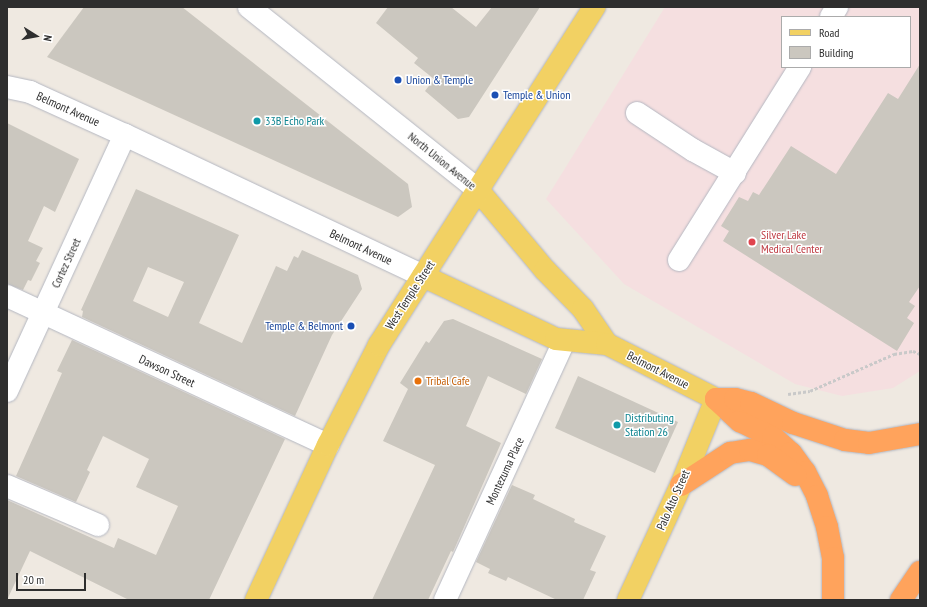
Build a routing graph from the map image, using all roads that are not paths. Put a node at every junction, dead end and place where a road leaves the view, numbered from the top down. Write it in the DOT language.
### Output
graph roads {
  1 [pos="249,7"];
  2 [pos="594,7"];
  3 [pos="837,7"];
  4 [pos="832,16"];
  5 [pos="799,68"];
  6 [pos="7,87"];
  7 [pos="637,113"];
  8 [pos="125,135"];
  9 [pos="735,173"];
  10 [pos="478,190"];
  11 [pos="679,260"];
  12 [pos="423,276"];
  13 [pos="7,296"];
  14 [pos="43,313"];
  15 [pos="564,341"];
  16 [pos="607,344"];
  17 [pos="7,391"];
  18 [pos="716,399"];
  19 [pos="920,434"];
  20 [pos="328,445"];
  21 [pos="681,485"];
  22 [pos="7,486"];
  23 [pos="98,525"];
  24 [pos="827,527"];
  25 [pos="920,572"];
  26 [pos="256,600"];
  27 [pos="445,600"];
  28 [pos="628,600"];
  29 [pos="833,600"];
  30 [pos="901,600"];
  1 -- 10 [label="street, North Union Avenue"];
  2 -- 10 [label="main road, West Temple Street"];
  3 -- 4 [label="street"];
  5 -- 9 [label="street"];
  6 -- 8 [label="street, Belmont Avenue"];
  7 -- 9 [label="street"];
  8 -- 12 [label="street, Belmont Avenue"];
  8 -- 14 [label="street, Cortez Street"];
  9 -- 11 [label="street"];
  10 -- 12 [label="main road, West Temple Street"];
  10 -- 16 [label="main road, North Union Avenue"];
  12 -- 15 [label="main road, Belmont Avenue"];
  12 -- 20 [label="main road, West Temple Street"];
  13 -- 14 [label="street, Dawson Street"];
  14 -- 17 [label="street, Cortez Street"];
  14 -- 20 [label="street, Dawson Street"];
  15 -- 16 [label="main road, Belmont Avenue"];
  15 -- 27 [label="street, Montezuma Place"];
  16 -- 18 [label="main road, Belmont Avenue"];
  18 -- 19 [label="highway"];
  18 -- 21 [label="main road, Palo Alto Street"];
  18 -- 24 [label="highway"];
  20 -- 26 [label="main road, West Temple Street"];
  21 -- 24 [label="highway"];
  21 -- 28 [label="main road, Palo Alto Street"];
  22 -- 23 [label="street"];
  24 -- 29 [label="highway"];
  25 -- 30 [label="highway"];
}
